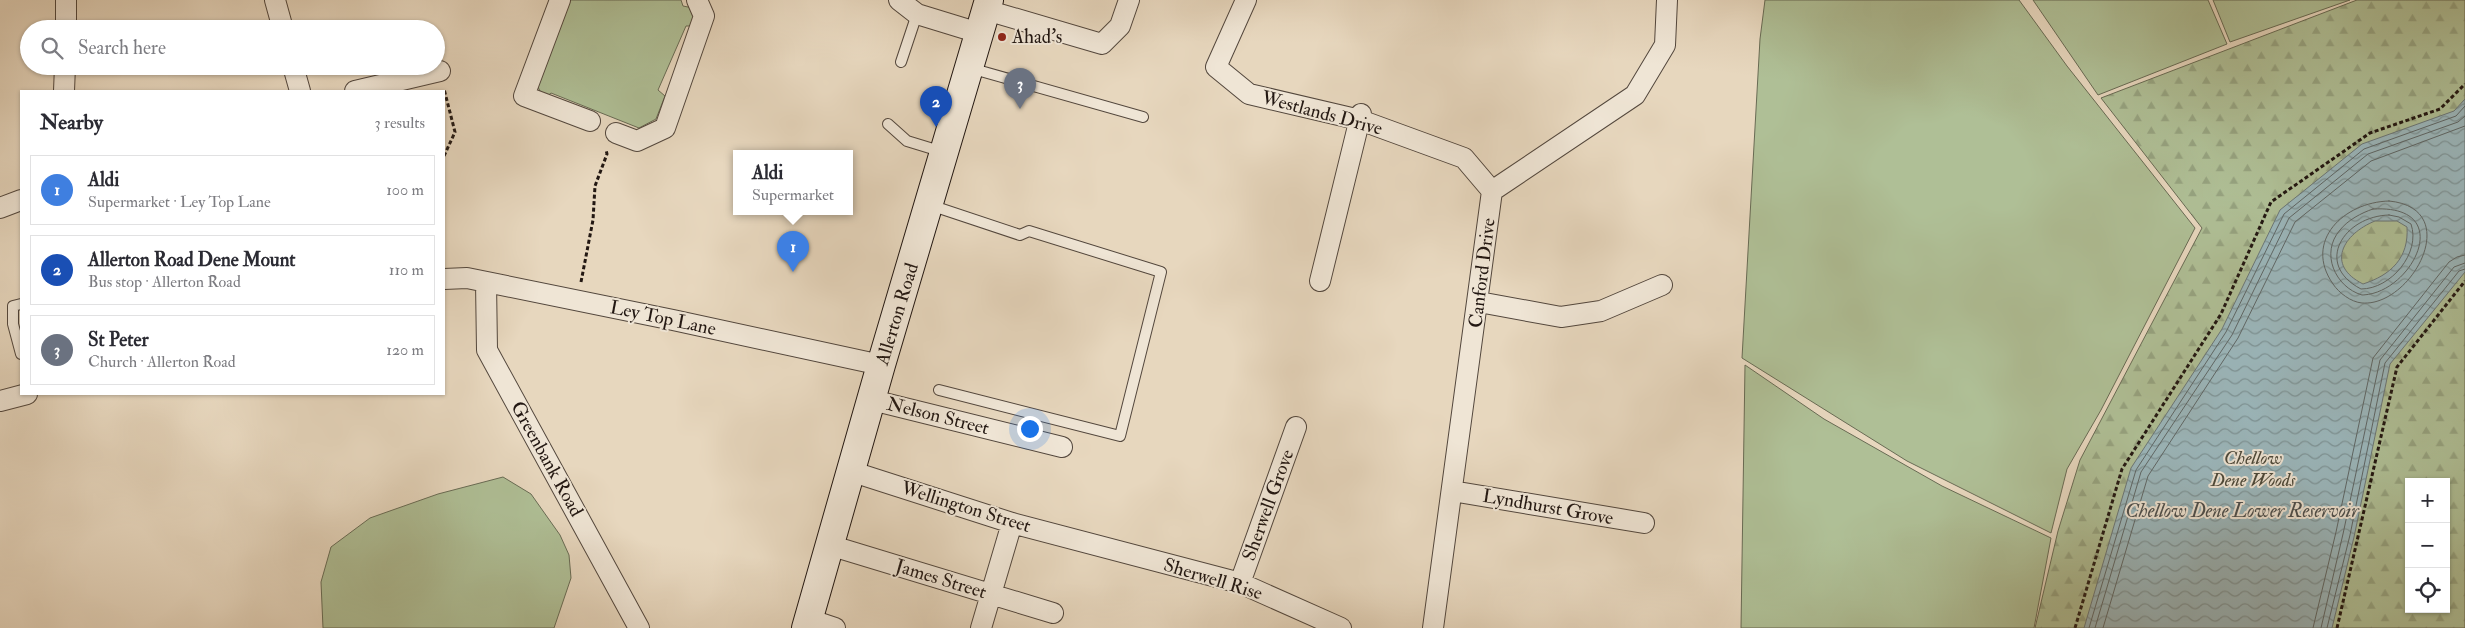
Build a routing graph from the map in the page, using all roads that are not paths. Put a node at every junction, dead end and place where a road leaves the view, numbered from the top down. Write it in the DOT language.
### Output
graph roads {
  1 [pos="66,0"];
  2 [pos="276,0"];
  3 [pos="560,0"];
  4 [pos="697,0"];
  5 [pos="899,0"];
  6 [pos="1128,0"];
  7 [pos="1246,0"];
  8 [pos="1667,0"];
  9 [pos="917,14"];
  10 [pos="985,14"];
  11 [pos="66,20"];
  12 [pos="281,20"];
  13 [pos="901,62"];
  14 [pos="969,68"];
  15 [pos="65,75"];
  16 [pos="296,75"];
  17 [pos="423,75"];
  18 [pos="64,90"];
  19 [pos="300,90"];
  20 [pos="359,90"];
  21 [pos="1143,117"];
  22 [pos="1360,117"];
  23 [pos="590,121"];
  24 [pos="888,124"];
  25 [pos="610,139"];
  26 [pos="944,152"];
  27 [pos="1492,190"];
  28 [pos="20,200"];
  29 [pos="930,205"];
  30 [pos="0,208"];
  31 [pos="445,279"];
  32 [pos="1320,281"];
  33 [pos="486,282"];
  34 [pos="1662,285"];
  35 [pos="1479,302"];
  36 [pos="20,304"];
  37 [pos="20,350"];
  38 [pos="881,365"];
  39 [pos="939,390"];
  40 [pos="24,395"];
  41 [pos="872,400"];
  42 [pos="0,401"];
  43 [pos="1296,427"];
  44 [pos="1062,447"];
  45 [pos="850,470"];
  46 [pos="1452,490"];
  47 [pos="1012,523"];
  48 [pos="1644,523"];
  49 [pos="1082,542"];
  50 [pos="829,545"];
  51 [pos="1240,583"];
  52 [pos="991,594"];
  53 [pos="1053,612"];
  54 [pos="807,624"];
  55 [pos="639,628"];
  56 [pos="835,628"];
  57 [pos="981,628"];
  58 [pos="1341,628"];
  59 [pos="1433,628"];
  1 -- 11 [label="street"];
  2 -- 12 [label="street"];
  3 -- 23 [label="street"];
  4 -- 25 [label="street"];
  5 -- 9 [label="street"];
  6 -- 10 [label="street"];
  7 -- 22 [label="street, Westlands Drive"];
  8 -- 27 [label="street, Canford Drive"];
  9 -- 10 [label="street"];
  9 -- 13 [label="lane"];
  10 -- 14 [label="street, Allerton Road"];
  14 -- 21 [label="lane"];
  14 -- 26 [label="street, Allerton Road"];
  15 -- 18 [label="street"];
  16 -- 19 [label="street"];
  17 -- 20 [label="street"];
  22 -- 27 [label="street, Westlands Drive"];
  22 -- 32 [label="street"];
  24 -- 26 [label="lane"];
  26 -- 29 [label="street, Allerton Road"];
  27 -- 35 [label="street, Canford Drive"];
  28 -- 30 [label="street"];
  29 -- 38 [label="street, Allerton Road"];
  29 -- 39 [label="lane"];
  31 -- 33 [label="street, Ley Top Lane"];
  33 -- 38 [label="street, Ley Top Lane"];
  33 -- 55 [label="street, Greenbank Road"];
  34 -- 35 [label="street"];
  35 -- 46 [label="street, Canford Drive"];
  36 -- 37 [label="lane"];
  38 -- 41 [label="street, Allerton Road"];
  40 -- 42 [label="street"];
  41 -- 44 [label="street, Nelson Street"];
  41 -- 45 [label="street, Allerton Road"];
  43 -- 51 [label="street, Sherwell Grove"];
  45 -- 47 [label="street, Wellington Street"];
  45 -- 50 [label="street, Allerton Road"];
  46 -- 48 [label="street, Lyndhurst Grove"];
  46 -- 59 [label="street, Canford Drive"];
  47 -- 49 [label="street, Wellington Street"];
  47 -- 52 [label="street"];
  49 -- 51 [label="street, Sherwell Rise"];
  50 -- 52 [label="street, James Street"];
  50 -- 54 [label="street, Allerton Road"];
  51 -- 58 [label="street, Sherwell Rise"];
  52 -- 53 [label="street, James Street"];
  52 -- 57 [label="street"];
  54 -- 56 [label="street"];
}
